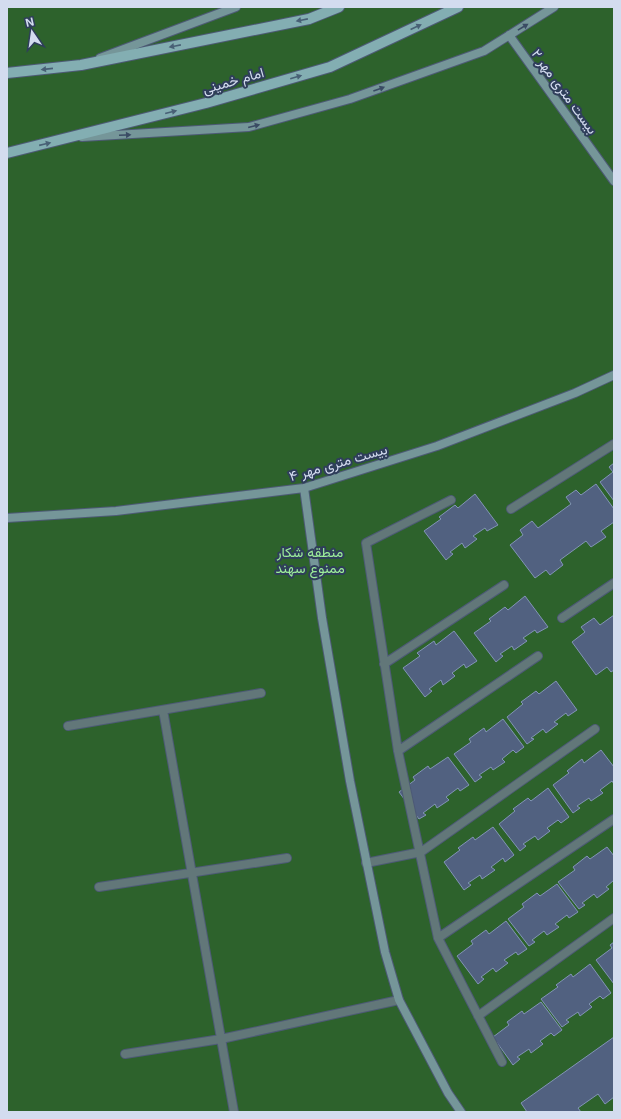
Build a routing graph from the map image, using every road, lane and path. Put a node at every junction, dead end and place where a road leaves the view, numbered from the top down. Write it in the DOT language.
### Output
graph roads {
  1 [pos="236,7"];
  2 [pos="339,7"];
  3 [pos="458,7"];
  4 [pos="554,7"];
  5 [pos="509,35"];
  6 [pos="81,65"];
  7 [pos="7,73"];
  8 [pos="72,138"];
  9 [pos="7,153"];
  10 [pos="614,181"];
  11 [pos="614,375"];
  12 [pos="614,444"];
  13 [pos="304,488"];
  14 [pos="451,500"];
  15 [pos="511,509"];
  16 [pos="7,518"];
  17 [pos="614,583"];
  18 [pos="504,585"];
  19 [pos="562,618"];
  20 [pos="538,656"];
  21 [pos="384,664"];
  22 [pos="261,693"];
  23 [pos="163,710"];
  24 [pos="68,726"];
  25 [pos="595,729"];
  26 [pos="398,751"];
  27 [pos="614,819"];
  28 [pos="421,852"];
  29 [pos="287,858"];
  30 [pos="366,863"];
  31 [pos="192,873"];
  32 [pos="99,887"];
  33 [pos="614,918"];
  34 [pos="438,938"];
  35 [pos="399,1000"];
  36 [pos="478,1016"];
  37 [pos="221,1039"];
  38 [pos="125,1054"];
  39 [pos="502,1062"];
  40 [pos="234,1112"];
  41 [pos="461,1112"];
  1 -- 6 [label="street"];
  2 -- 6 [label="main road, one-way"];
  8 -- 3 [label="main road, امام خمینی, one-way"];
  5 -- 4 [label="street, one-way"];
  8 -- 5 [label="street, one-way"];
  5 -- 10 [label="street, بیست متری مهر ۲"];
  6 -- 7 [label="main road, one-way"];
  9 -- 8 [label="main road, امام خمینی, one-way"];
  11 -- 13 [label="street, بیست متری مهر ۴"];
  12 -- 15 [label="street"];
  13 -- 16 [label="street, بیست متری مهر ۴"];
  13 -- 30 [label="street"];
  14 -- 21 [label="street"];
  17 -- 19 [label="street"];
  18 -- 21 [label="street"];
  20 -- 26 [label="street"];
  21 -- 26 [label="street"];
  22 -- 23 [label="street"];
  23 -- 24 [label="street"];
  23 -- 31 [label="street"];
  25 -- 28 [label="street"];
  26 -- 28 [label="street"];
  27 -- 34 [label="street"];
  28 -- 30 [label="street"];
  28 -- 34 [label="street"];
  29 -- 31 [label="street"];
  30 -- 35 [label="street"];
  31 -- 32 [label="street"];
  31 -- 37 [label="street"];
  33 -- 36 [label="street"];
  34 -- 36 [label="street"];
  35 -- 37 [label="street"];
  35 -- 41 [label="street"];
  36 -- 39 [label="street"];
  37 -- 38 [label="street"];
  37 -- 40 [label="street"];
}
